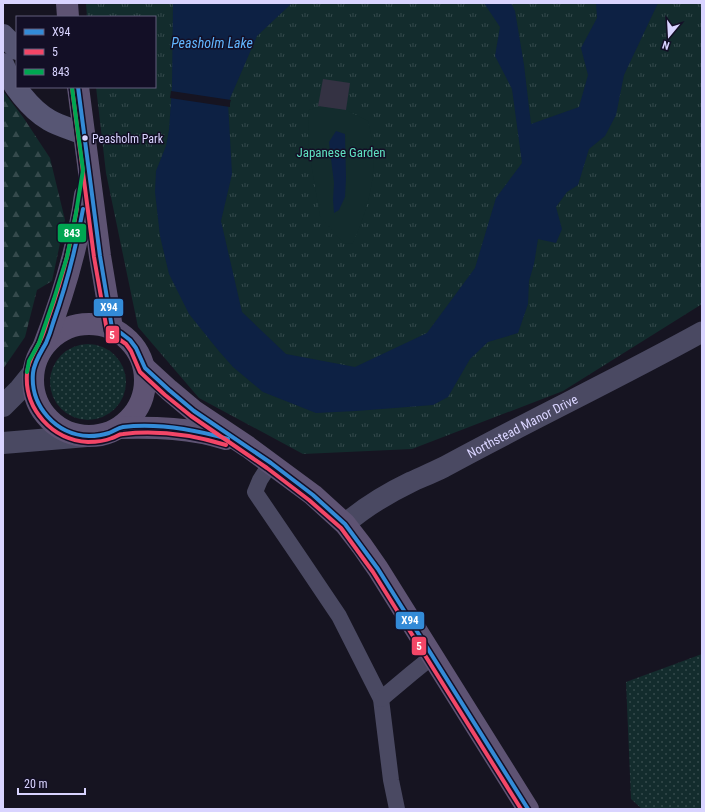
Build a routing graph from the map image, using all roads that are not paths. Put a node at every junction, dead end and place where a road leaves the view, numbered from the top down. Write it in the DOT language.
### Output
graph roads {
  1 [pos="67,3"];
  2 [pos="68,16"];
  3 [pos="3,35"];
  4 [pos="16,48"];
  5 [pos="3,64"];
  6 [pos="16,87"];
  7 [pos="17,88"];
  8 [pos="78,88"];
  9 [pos="84,134"];
  10 [pos="88,170"];
  11 [pos="112,328"];
  12 [pos="702,332"];
  13 [pos="44,346"];
  14 [pos="145,368"];
  15 [pos="33,373"];
  16 [pos="3,406"];
  17 [pos="119,428"];
  18 [pos="87,436"];
  19 [pos="3,443"];
  20 [pos="248,446"];
  21 [pos="271,463"];
  22 [pos="345,524"];
  23 [pos="433,656"];
  24 [pos="381,699"];
  25 [pos="397,809"];
  26 [pos="528,809"];
  1 -- 2 [label="main road"];
  3 -- 4 [label="main road"];
  5 -- 6 [label="main road"];
  7 -- 9 [label="main road"];
  8 -- 9 [label="main road"];
  9 -- 10 [label="main road"];
  10 -- 11 [label="main road"];
  10 -- 13 [label="main road"];
  11 -- 13 [label="main road"];
  11 -- 14 [label="main road"];
  12 -- 22 [label="street, Northstead Manor Drive"];
  13 -- 15 [label="main road"];
  14 -- 17 [label="main road"];
  14 -- 20 [label="main road"];
  15 -- 16 [label="street"];
  15 -- 18 [label="main road"];
  17 -- 18 [label="main road"];
  17 -- 20 [label="main road"];
  18 -- 19 [label="street"];
  20 -- 21 [label="main road"];
  21 -- 22 [label="main road"];
  21 -- 24 [label="street"];
  22 -- 23 [label="main road"];
  23 -- 24 [label="street"];
  23 -- 26 [label="main road"];
  24 -- 25 [label="street"];
}
